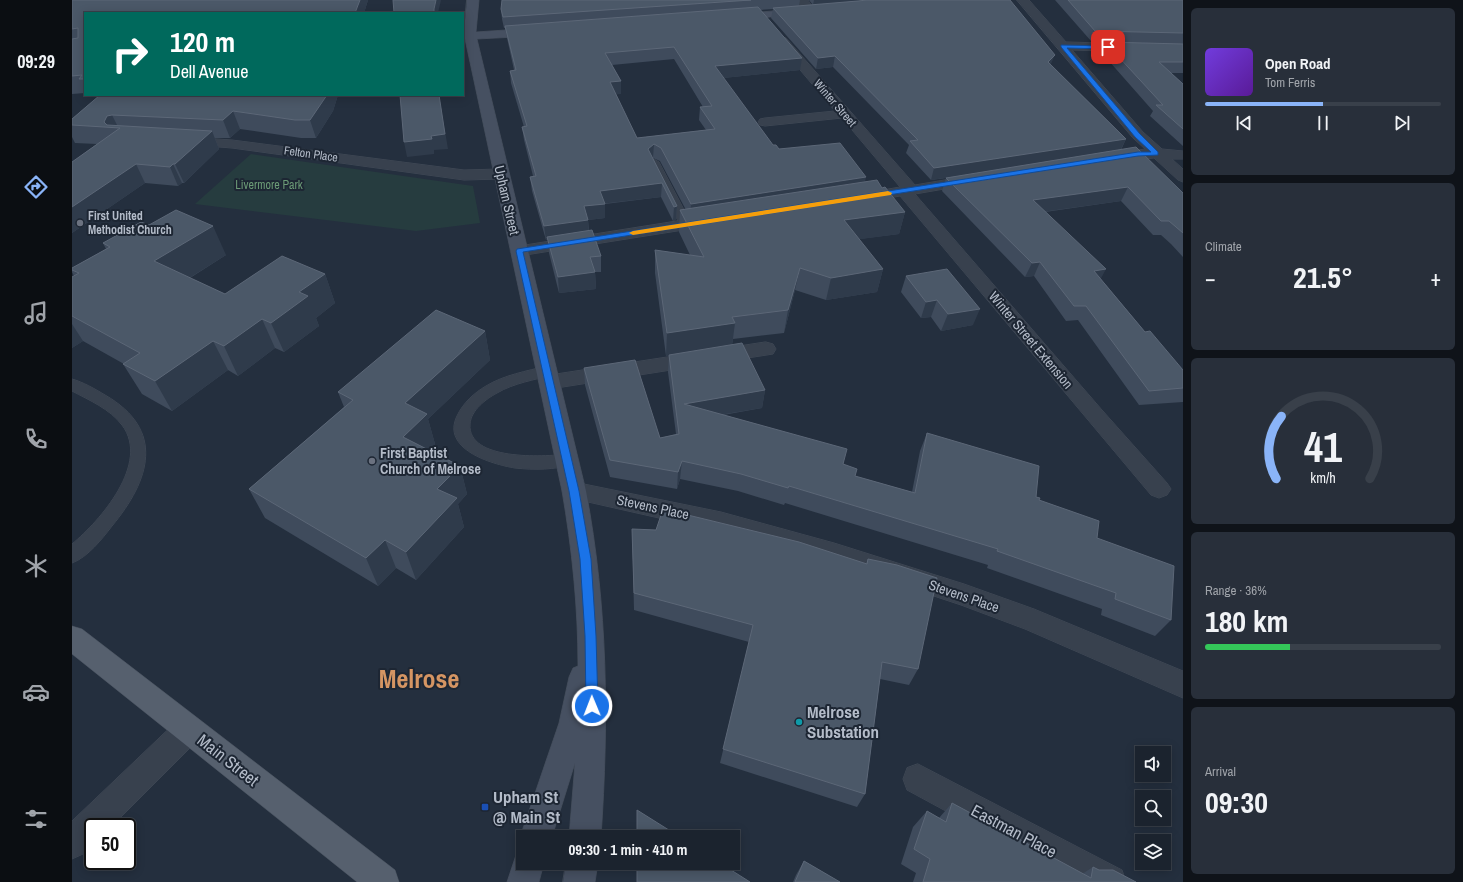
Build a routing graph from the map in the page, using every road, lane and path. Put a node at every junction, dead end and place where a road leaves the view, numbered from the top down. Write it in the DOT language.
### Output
graph roads {
  1 [pos="473,0"];
  2 [pos="802,0"];
  3 [pos="1023,0"];
  4 [pos="824,10"];
  5 [pos="809,11"];
  6 [pos="761,15"];
  7 [pos="722,18"];
  8 [pos="545,31"];
  9 [pos="466,36"];
  10 [pos="1063,46"];
  11 [pos="1183,49"];
  12 [pos="844,114"];
  13 [pos="765,122"];
  14 [pos="173,141"];
  15 [pos="1156,153"];
  16 [pos="1183,155"];
  17 [pos="1099,160"];
  18 [pos="654,162"];
  19 [pos="500,174"];
  20 [pos="989,177"];
  21 [pos="1183,177"];
  22 [pos="907,190"];
  23 [pos="842,200"];
  24 [pos="725,218"];
  25 [pos="686,225"];
  26 [pos="519,251"];
  27 [pos="766,348"];
  28 [pos="548,377"];
  29 [pos="72,384"];
  30 [pos="567,460"];
  31 [pos="1159,489"];
  32 [pos="574,491"];
  33 [pos="72,555"];
  34 [pos="591,636"];
  35 [pos="74,644"];
  36 [pos="1183,685"];
  37 [pos="189,729"];
  38 [pos="918,779"];
  39 [pos="538,830"];
  40 [pos="585,830"];
  41 [pos="72,843"];
  42 [pos="526,870"];
  43 [pos="581,870"];
  44 [pos="382,882"];
  45 [pos="523,882"];
  46 [pos="579,882"];
  47 [pos="1110,882"];
  1 -- 9 [label="main road, Upham Street"];
  2 -- 5 [label="street"];
  3 -- 10 [label="street"];
  4 -- 5 [label="main road"];
  5 -- 6 [label="main road"];
  6 -- 7 [label="main road"];
  6 -- 12 [label="street, Winter Street"];
  8 -- 9 [label="main road"];
  9 -- 19 [label="main road, Upham Street"];
  10 -- 11 [label="street"];
  10 -- 15 [label="street"];
  12 -- 13 [label="street"];
  12 -- 22 [label="street, Winter Street"];
  14 -- 19 [label="street, Felton Place"];
  15 -- 16 [label="street"];
  15 -- 17 [label="street"];
  15 -- 21 [label="street"];
  18 -- 25 [label="lane"];
  19 -- 26 [label="main road, Upham Street"];
  20 -- 22 [label="street"];
  22 -- 23 [label="street"];
  22 -- 31 [label="street, Winter Street Extension"];
  24 -- 25 [label="street"];
  25 -- 26 [label="street"];
  26 -- 28 [label="main road, Upham Street"];
  27 -- 28 [label="street"];
  28 -- 30 [label="main road, Upham Street"];
  28 -- 30 [label="lane"];
  29 -- 33 [label="lane"];
  30 -- 32 [label="main road, Upham Street"];
  32 -- 34 [label="main road, Upham Street"];
  32 -- 36 [label="street, Stevens Place"];
  34 -- 39 [label="main road, Upham Street"];
  34 -- 40 [label="main road, Upham Street"];
  35 -- 37 [label="main road, Main Street"];
  37 -- 41 [label="street"];
  37 -- 44 [label="main road, Main Street"];
  38 -- 47 [label="street, Eastman Place"];
  42 -- 45 [label="main road"];
  43 -- 46 [label="main road"];
}
